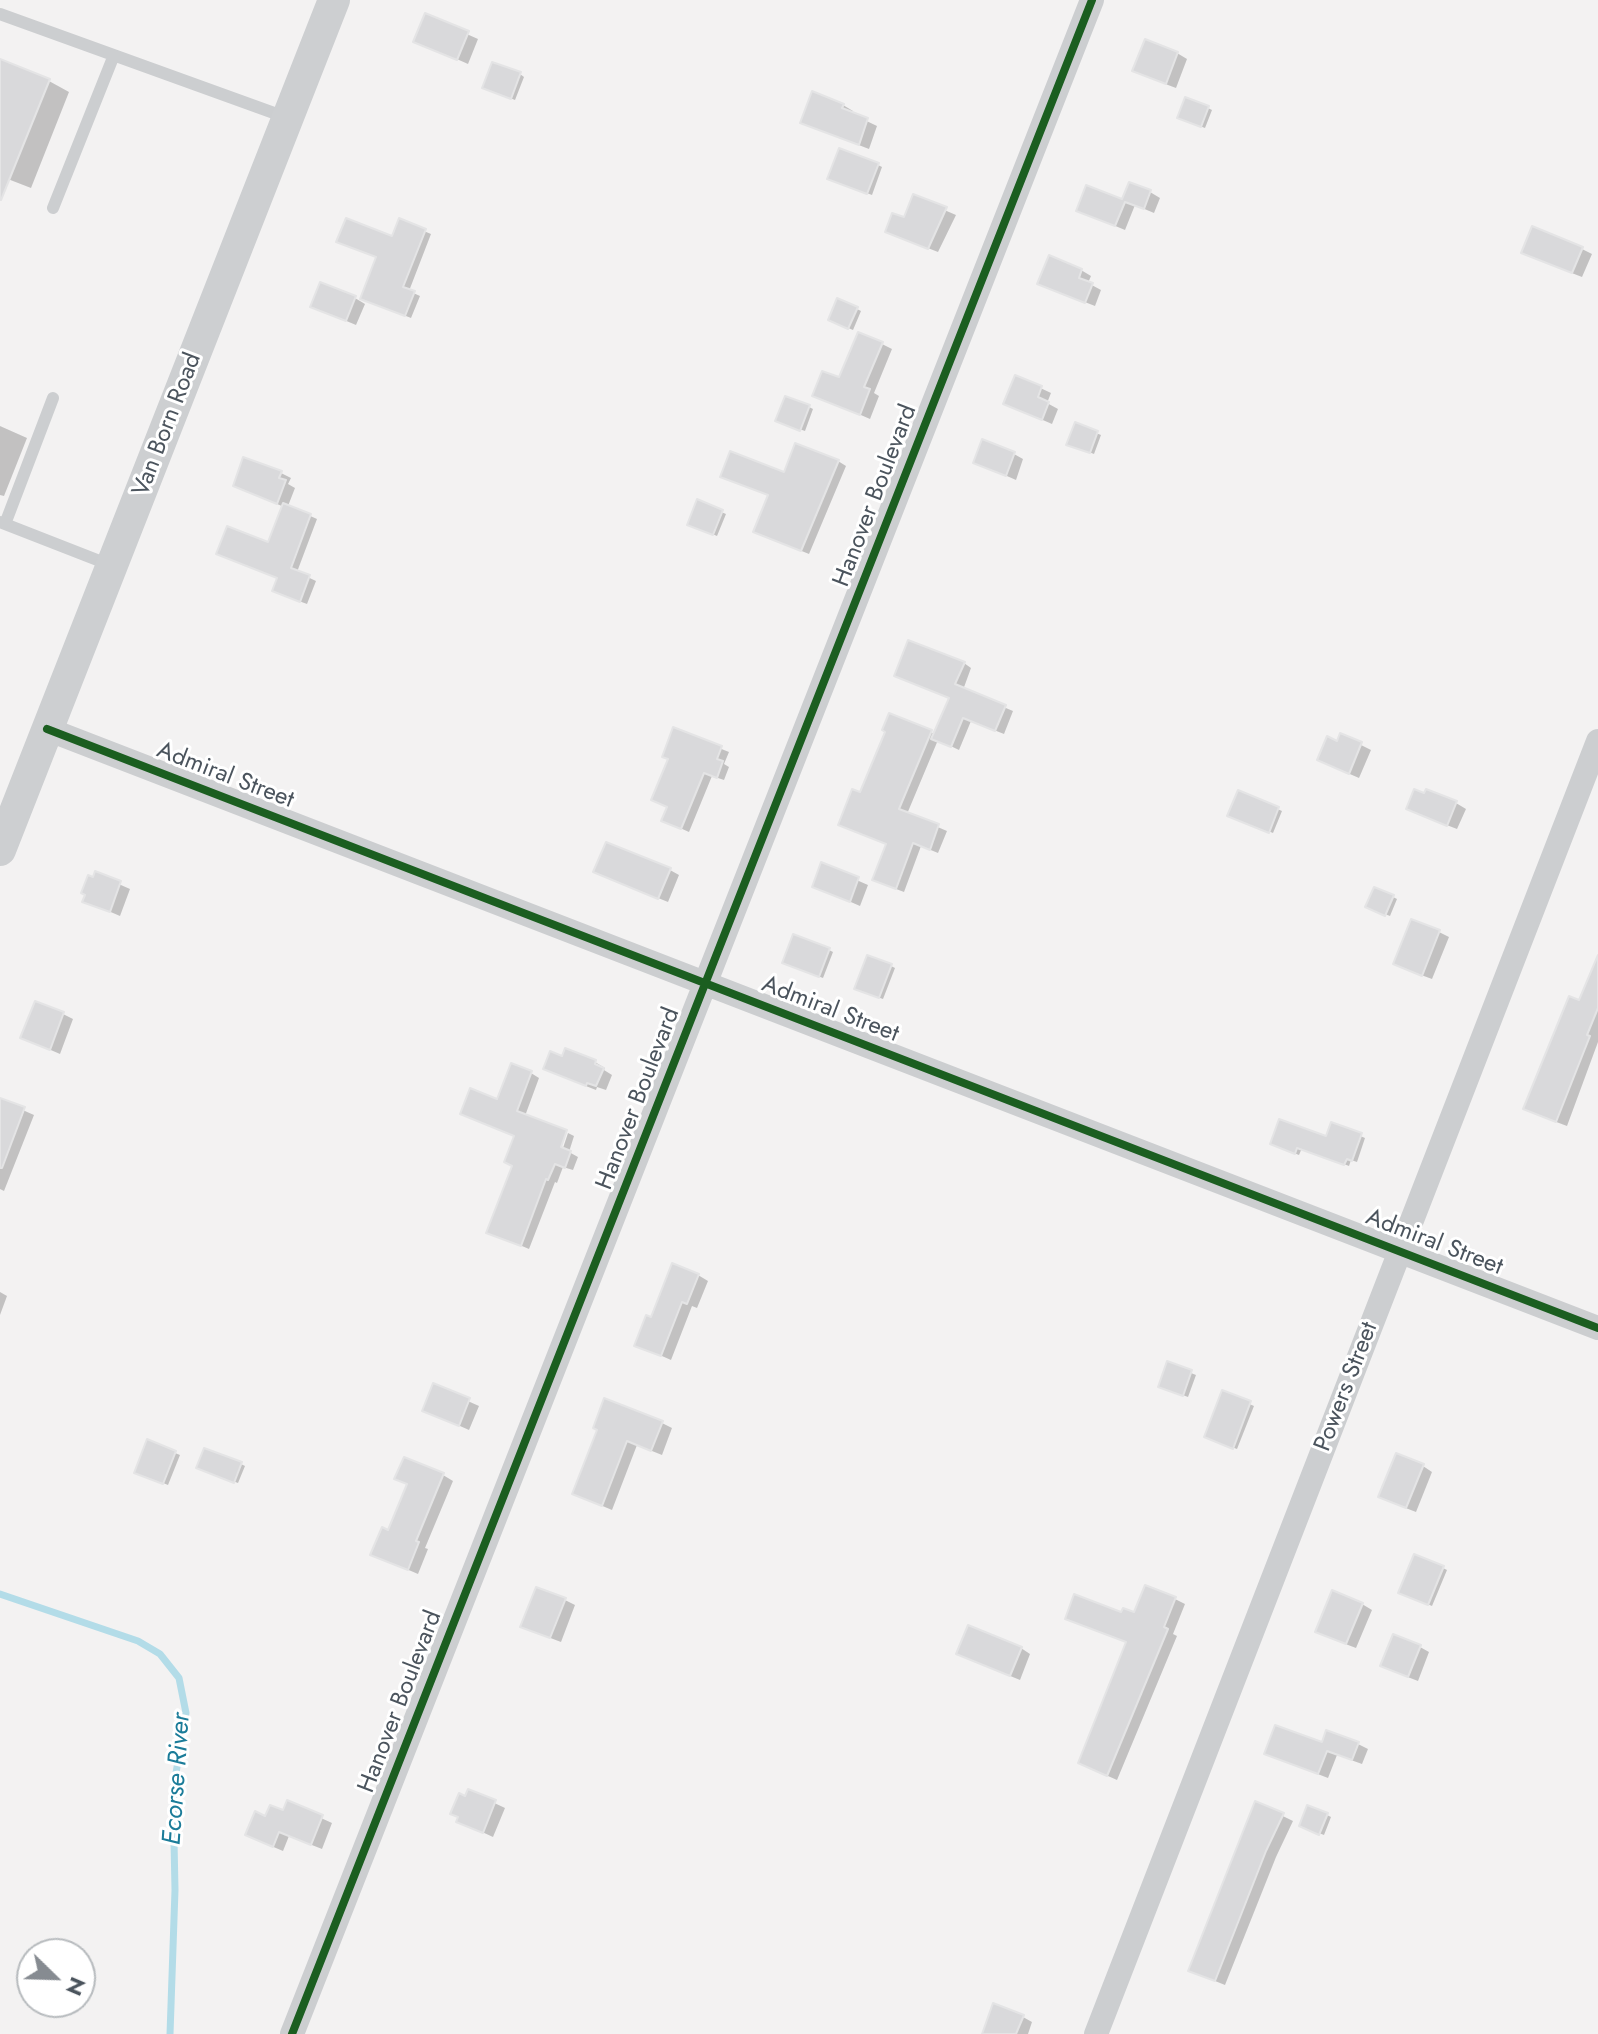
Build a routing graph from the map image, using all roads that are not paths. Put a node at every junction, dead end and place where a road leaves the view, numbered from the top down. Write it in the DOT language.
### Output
graph roads {
  1 [pos="334,0"];
  2 [pos="1092,0"];
  3 [pos="0,14"];
  4 [pos="114,55"];
  5 [pos="288,118"];
  6 [pos="53,208"];
  7 [pos="53,398"];
  8 [pos="2,523"];
  9 [pos="113,566"];
  10 [pos="47,729"];
  11 [pos="1598,741"];
  12 [pos="0,850"];
  13 [pos="706,984"];
  14 [pos="1400,1251"];
  15 [pos="1598,1328"];
  16 [pos="292,2034"];
  17 [pos="1096,2034"];
  1 -- 5 [label="main road, Van Born Road"];
  2 -- 13 [label="street, Hanover Boulevard"];
  3 -- 4 [label="lane"];
  4 -- 5 [label="lane"];
  4 -- 6 [label="lane"];
  5 -- 9 [label="main road, Van Born Road"];
  7 -- 8 [label="lane"];
  8 -- 9 [label="lane"];
  9 -- 10 [label="main road, Van Born Road"];
  10 -- 12 [label="main road, Van Born Road"];
  10 -- 13 [label="street, Admiral Street"];
  11 -- 14 [label="street, Powers Street"];
  13 -- 14 [label="street, Admiral Street"];
  13 -- 16 [label="street, Hanover Boulevard"];
  14 -- 15 [label="street, Admiral Street"];
  14 -- 17 [label="street, Powers Street"];
}
